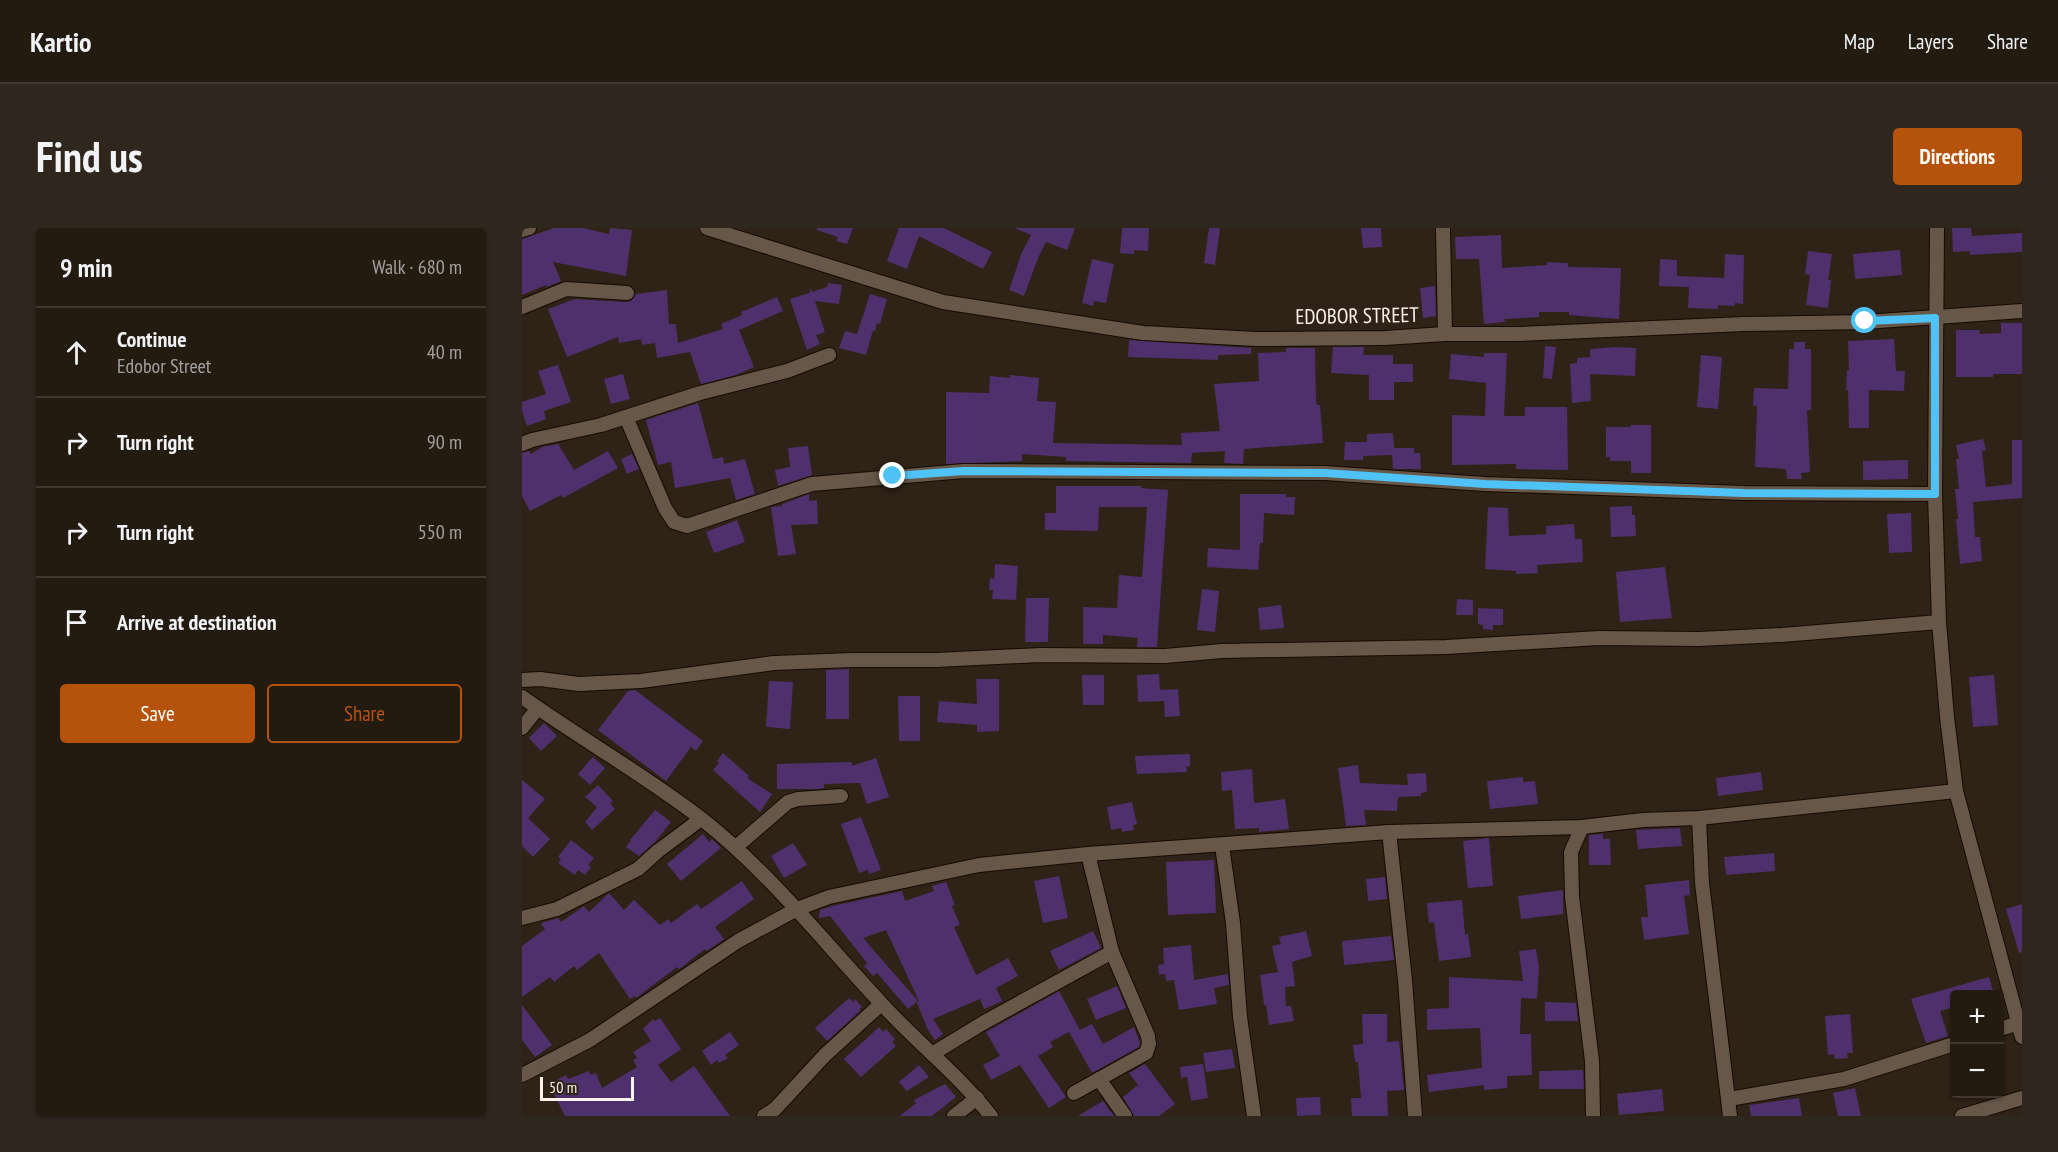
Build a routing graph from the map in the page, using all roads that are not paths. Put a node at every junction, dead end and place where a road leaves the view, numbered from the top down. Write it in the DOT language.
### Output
graph roads {
  1 [pos="529,228"];
  2 [pos="707,228"];
  3 [pos="1443,228"];
  4 [pos="1936,228"];
  5 [pos="522,230"];
  6 [pos="627,292"];
  7 [pos="522,307"];
  8 [pos="2022,311"];
  9 [pos="1935,318"];
  10 [pos="1445,334"];
  11 [pos="829,355"];
  12 [pos="626,417"];
  13 [pos="522,444"];
  14 [pos="1935,494"];
  15 [pos="1939,622"];
  16 [pos="522,680"];
  17 [pos="522,697"];
  18 [pos="538,708"];
  19 [pos="522,728"];
  20 [pos="1956,791"];
  21 [pos="841,796"];
  22 [pos="1699,818"];
  23 [pos="701,819"];
  24 [pos="1582,827"];
  25 [pos="1389,832"];
  26 [pos="1222,846"];
  27 [pos="736,847"];
  28 [pos="1088,854"];
  29 [pos="797,909"];
  30 [pos="522,918"];
  31 [pos="1112,952"];
  32 [pos="881,1004"];
  33 [pos="2004,1029"];
  34 [pos="2020,1030"];
  35 [pos="1950,1045"];
  36 [pos="932,1054"];
  37 [pos="522,1075"];
  38 [pos="1099,1079"];
  39 [pos="1074,1093"];
  40 [pos="977,1098"];
  41 [pos="2022,1098"];
  42 [pos="1729,1099"];
  43 [pos="764,1116"];
  44 [pos="954,1116"];
  45 [pos="991,1116"];
  46 [pos="1125,1116"];
  47 [pos="1254,1116"];
  48 [pos="1415,1116"];
  49 [pos="1593,1116"];
  50 [pos="1730,1116"];
  51 [pos="1962,1116"];
  1 -- 5 [label="street"];
  2 -- 10 [label="street, EDOBOR STREET"];
  3 -- 10 [label="street"];
  4 -- 9 [label="street"];
  6 -- 7 [label="street"];
  8 -- 9 [label="street, EDOBOR STREET"];
  9 -- 10 [label="street, EDOBOR STREET"];
  9 -- 14 [label="street"];
  11 -- 12 [label="street"];
  12 -- 13 [label="street"];
  12 -- 14 [label="street"];
  14 -- 15 [label="street"];
  15 -- 16 [label="street"];
  15 -- 20 [label="street"];
  17 -- 18 [label="street"];
  18 -- 19 [label="street"];
  18 -- 23 [label="street"];
  20 -- 22 [label="street"];
  20 -- 34 [label="street"];
  21 -- 27 [label="street"];
  22 -- 24 [label="street"];
  22 -- 42 [label="street"];
  23 -- 27 [label="street"];
  23 -- 30 [label="street"];
  24 -- 25 [label="street"];
  24 -- 49 [label="street"];
  25 -- 26 [label="street"];
  25 -- 48 [label="street"];
  26 -- 28 [label="street"];
  26 -- 47 [label="street"];
  27 -- 29 [label="street"];
  28 -- 29 [label="street"];
  28 -- 31 [label="street"];
  29 -- 32 [label="street"];
  29 -- 37 [label="street"];
  31 -- 36 [label="street"];
  31 -- 38 [label="street"];
  32 -- 36 [label="street"];
  32 -- 43 [label="street"];
  33 -- 34 [label="street"];
  35 -- 42 [label="street"];
  36 -- 40 [label="street"];
  38 -- 39 [label="street"];
  38 -- 46 [label="street"];
  40 -- 44 [label="street"];
  40 -- 45 [label="street"];
  41 -- 51 [label="street"];
  42 -- 50 [label="street"];
}
